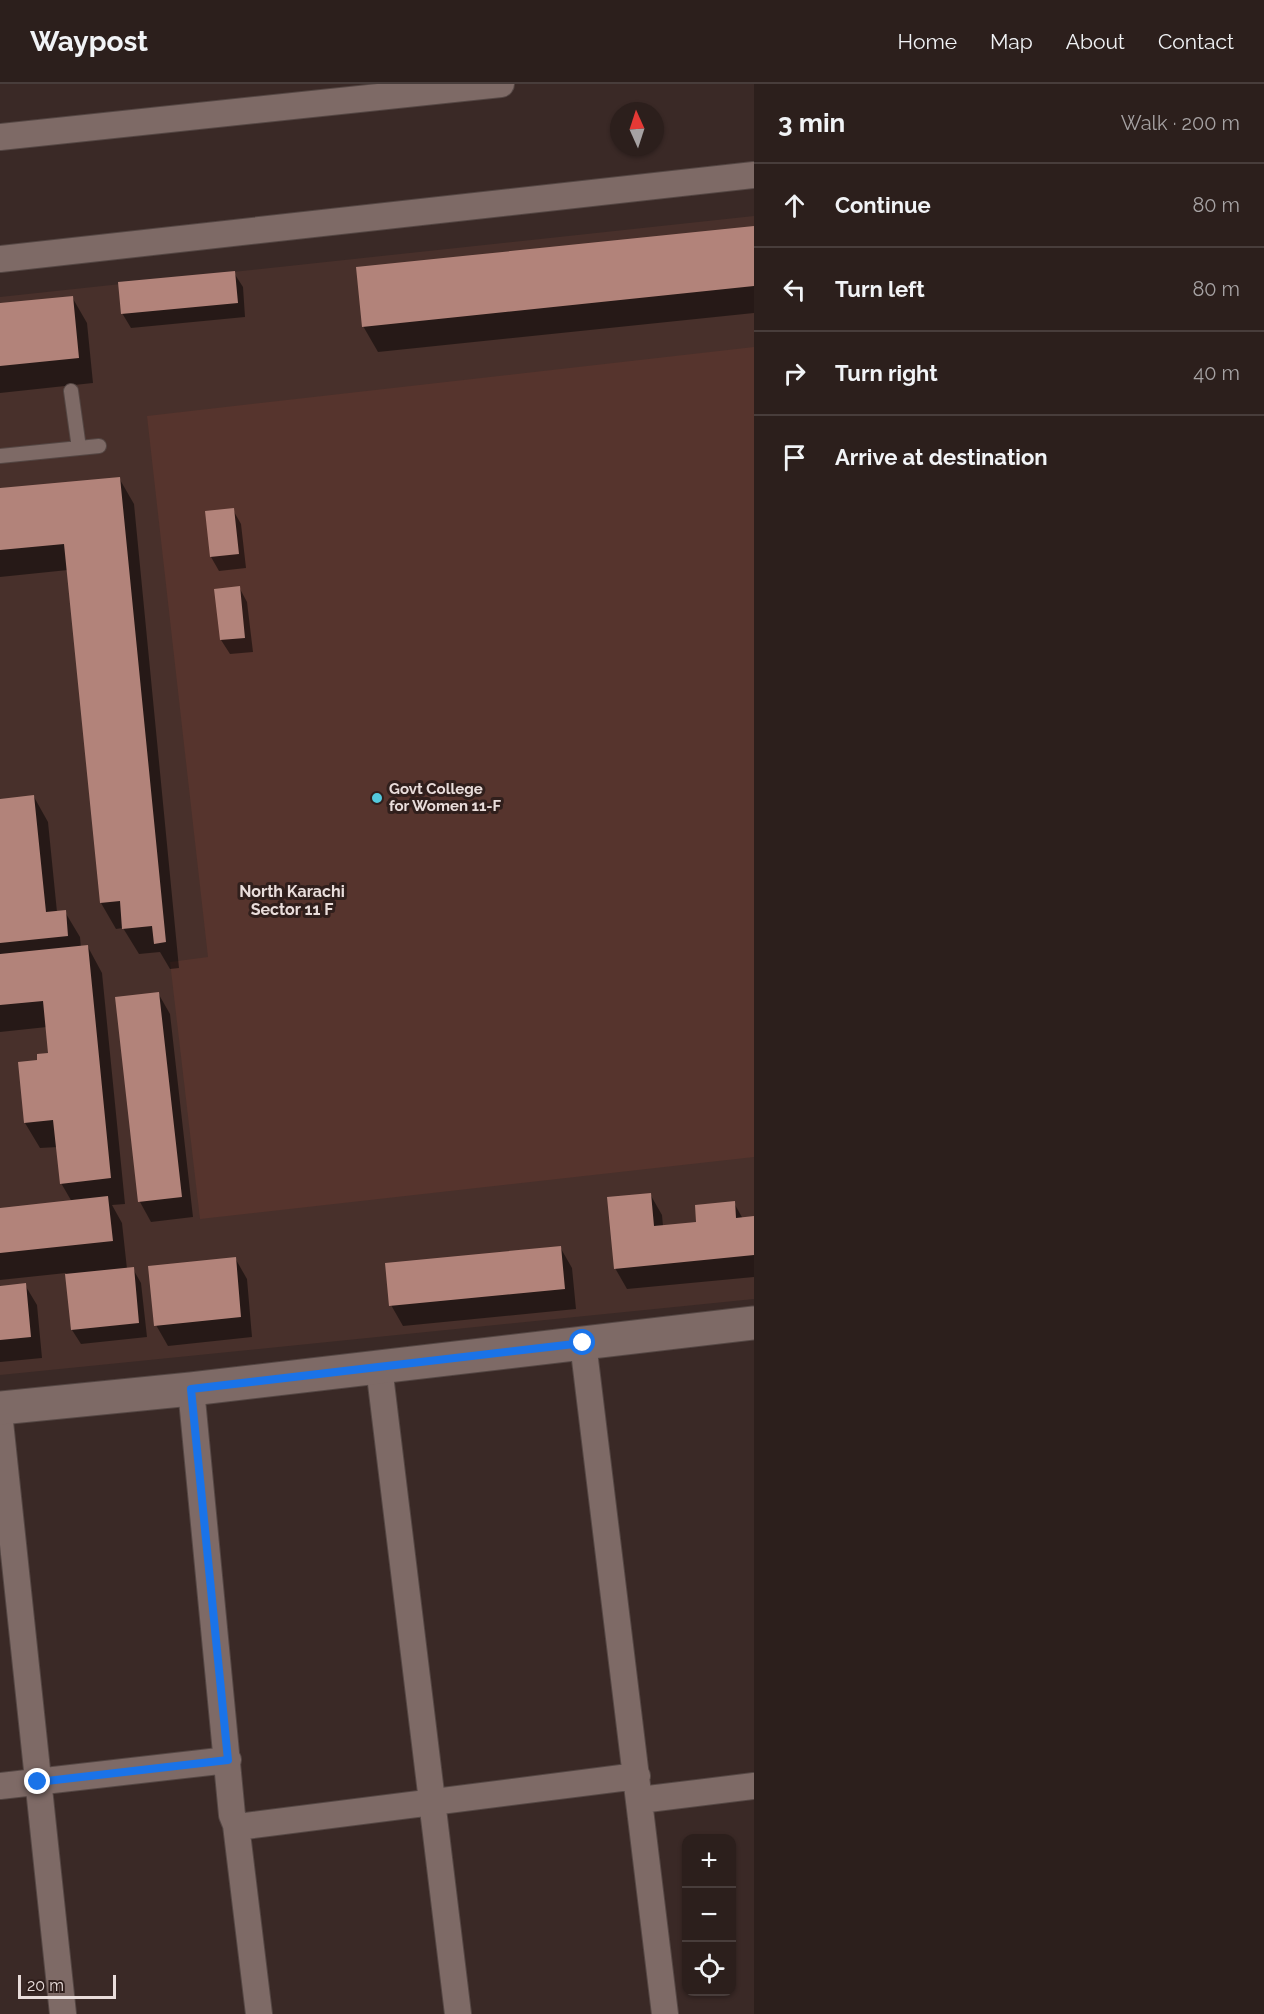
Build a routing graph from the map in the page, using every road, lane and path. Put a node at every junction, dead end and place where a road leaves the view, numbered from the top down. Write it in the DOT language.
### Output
graph roads {
  1 [pos="501,84"];
  2 [pos="0,137"];
  3 [pos="754,175"];
  4 [pos="0,259"];
  5 [pos="71,391"];
  6 [pos="99,446"];
  7 [pos="79,448"];
  8 [pos="0,456"];
  9 [pos="754,1323"];
  10 [pos="583,1343"];
  11 [pos="380,1367"];
  12 [pos="191,1389"];
  13 [pos="0,1408"];
  14 [pos="0,1422"];
  15 [pos="228,1760"];
  16 [pos="38,1782"];
  17 [pos="0,1786"];
  18 [pos="754,1786"];
  19 [pos="638,1788"];
  20 [pos="433,1802"];
  21 [pos="236,1825"];
  22 [pos="63,2014"];
  23 [pos="259,2014"];
  24 [pos="458,2014"];
  25 [pos="665,2014"];
  1 -- 2 [label="street"];
  3 -- 4 [label="street"];
  5 -- 7 [label="lane"];
  6 -- 7 [label="lane"];
  7 -- 8 [label="lane"];
  9 -- 10 [label="street"];
  10 -- 11 [label="street"];
  10 -- 19 [label="street"];
  11 -- 12 [label="street"];
  11 -- 20 [label="street"];
  12 -- 13 [label="street"];
  12 -- 15 [label="street"];
  14 -- 16 [label="street"];
  15 -- 16 [label="street"];
  15 -- 21 [label="street"];
  16 -- 17 [label="street"];
  16 -- 22 [label="street"];
  18 -- 19 [label="street"];
  19 -- 20 [label="street"];
  19 -- 25 [label="street"];
  20 -- 21 [label="street"];
  20 -- 24 [label="street"];
  21 -- 23 [label="street"];
}
